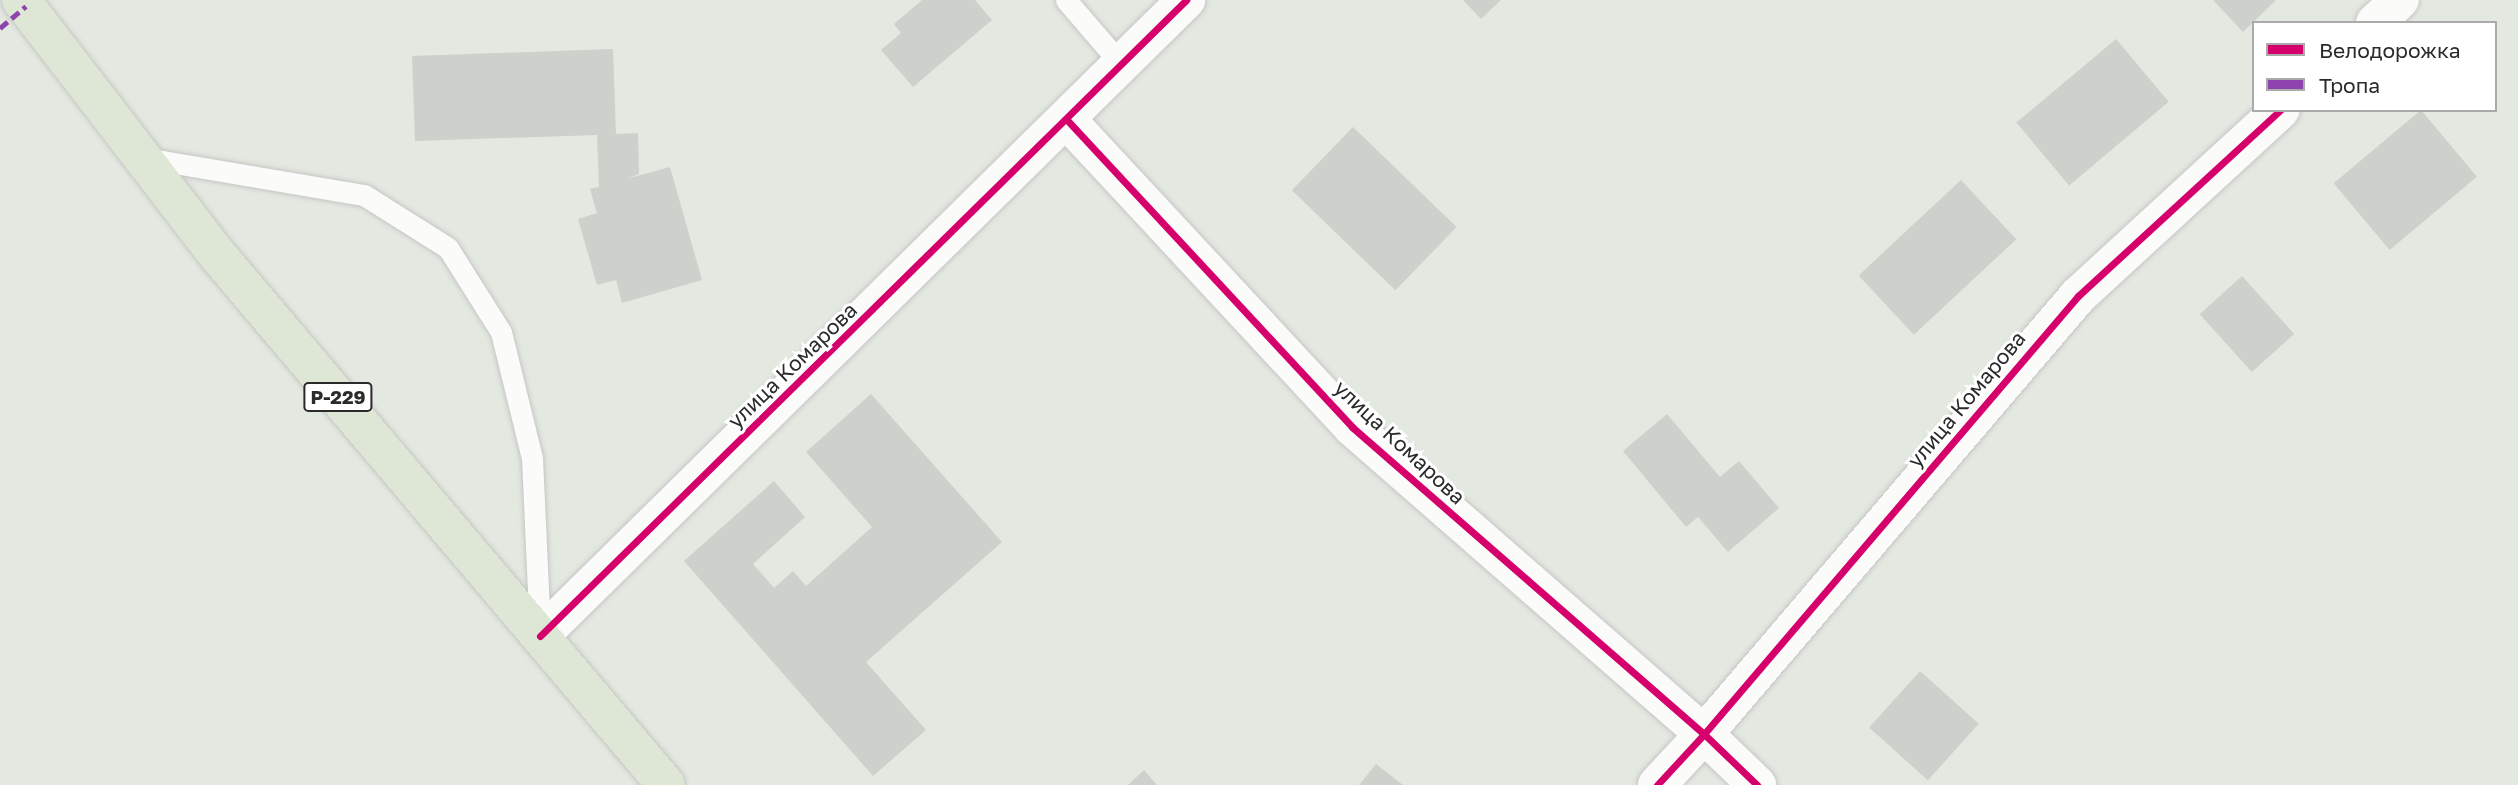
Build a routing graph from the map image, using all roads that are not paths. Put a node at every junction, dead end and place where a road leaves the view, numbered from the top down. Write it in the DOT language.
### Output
graph roads {
  1 [pos="1066,0"];
  2 [pos="1186,0"];
  3 [pos="2400,0"];
  4 [pos="16,3"];
  5 [pos="2377,21"];
  6 [pos="1122,65"];
  7 [pos="2278,112"];
  8 [pos="1068,120"];
  9 [pos="143,158"];
  10 [pos="540,636"];
  11 [pos="1704,734"];
  12 [pos="666,785"];
  13 [pos="1657,785"];
  14 [pos="1757,785"];
  1 -- 6 [label="lane"];
  2 -- 6 [label="street, улица Комарова"];
  3 -- 5 [label="street"];
  4 -- 9 [label="highway, Р-229"];
  6 -- 8 [label="street, улица Комарова"];
  7 -- 11 [label="street, улица Комарова"];
  8 -- 10 [label="street, улица Комарова"];
  8 -- 11 [label="street, улица Комарова"];
  9 -- 10 [label="highway, Р-229"];
  9 -- 10 [label="lane"];
  10 -- 12 [label="highway, Р-229"];
  11 -- 13 [label="street, улица Комарова"];
  11 -- 14 [label="street, улица Комарова"];
}
